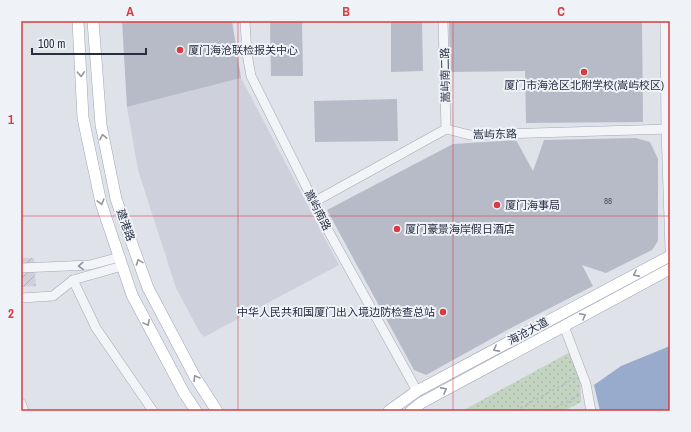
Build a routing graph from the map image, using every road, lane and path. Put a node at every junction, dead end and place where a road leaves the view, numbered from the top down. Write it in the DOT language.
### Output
graph roads {
  1 [pos="78,21"];
  2 [pos="93,21"];
  3 [pos="245,21"];
  4 [pos="443,21"];
  5 [pos="665,21"];
  6 [pos="446,129"];
  7 [pos="668,129"];
  8 [pos="314,202"];
  9 [pos="670,250"];
  10 [pos="670,256"];
  11 [pos="121,262"];
  12 [pos="21,268"];
  13 [pos="670,269"];
  14 [pos="73,280"];
  15 [pos="23,298"];
  16 [pos="564,326"];
  17 [pos="582,374"];
  18 [pos="417,391"];
  19 [pos="586,391"];
  20 [pos="21,402"];
  21 [pos="193,410"];
  22 [pos="24,411"];
  23 [pos="153,411"];
  24 [pos="217,411"];
  25 [pos="389,411"];
  26 [pos="411,411"];
  27 [pos="515,411"];
  28 [pos="550,411"];
  29 [pos="592,411"];
  1 -- 11 [label="main road, 建港路, one-way"];
  24 -- 2 [label="main road, 建港路, one-way"];
  3 -- 8 [label="street, 嵩屿南路"];
  4 -- 6 [label="street, 嵩屿南二路"];
  5 -- 7 [label="street"];
  6 -- 7 [label="street, 嵩屿东路"];
  6 -- 8 [label="street"];
  7 -- 9 [label="street"];
  8 -- 18 [label="street, 嵩屿南路"];
  10 -- 18 [label="main road, 海沧大道, one-way"];
  11 -- 12 [label="street, one-way"];
  11 -- 14 [label="street"];
  11 -- 21 [label="main road, 建港路, one-way"];
  16 -- 13 [label="main road, 海沧大道, one-way"];
  14 -- 15 [label="street"];
  14 -- 23 [label="street"];
  16 -- 17 [label="street"];
  26 -- 16 [label="main road, 海沧大道, one-way"];
  17 -- 19 [label="street"];
  17 -- 27 [label="path"];
  18 -- 25 [label="main road, 海沧大道"];
  19 -- 28 [label="path"];
  19 -- 29 [label="street"];
  20 -- 22 [label="street"];
}
